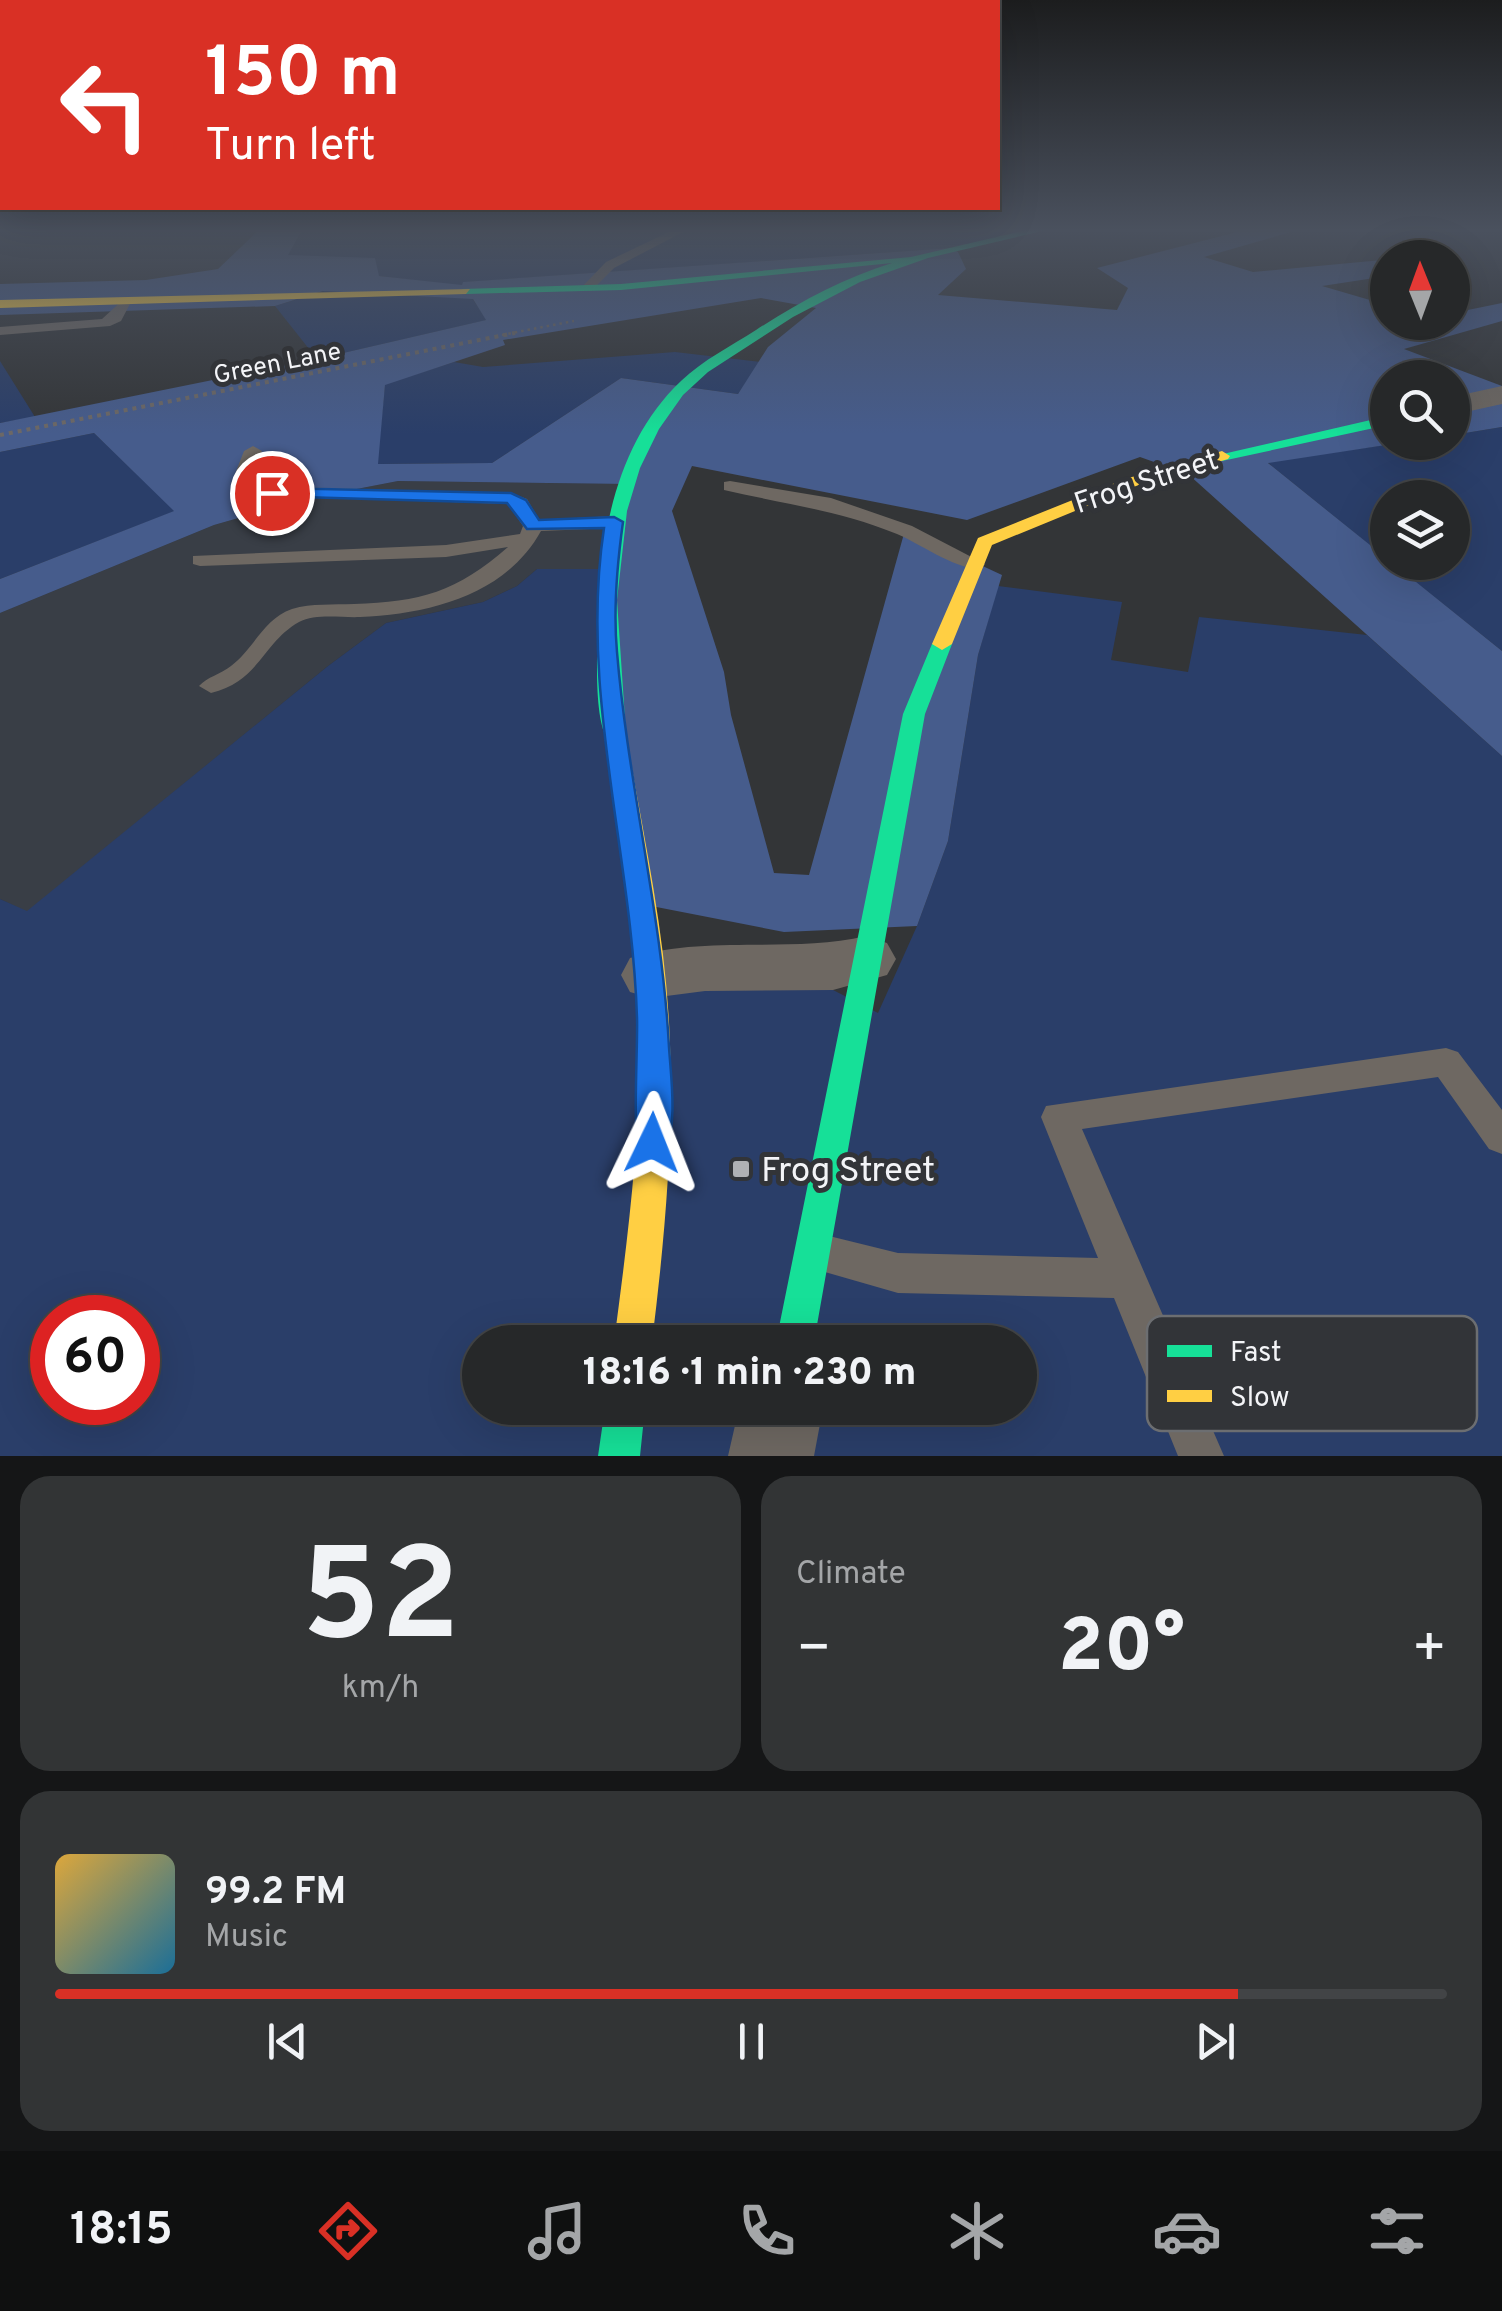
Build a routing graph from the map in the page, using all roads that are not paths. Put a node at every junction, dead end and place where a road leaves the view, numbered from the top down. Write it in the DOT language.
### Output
graph roads {
  1 [pos="259,298"];
  2 [pos="814,298"];
  3 [pos="125,302"];
  4 [pos="0,304"];
  5 [pos="0,331"];
  6 [pos="1502,395"];
  7 [pos="1470,402"];
  8 [pos="1370,424"];
  9 [pos="253,451"];
  10 [pos="730,486"];
  11 [pos="614,522"];
  12 [pos="531,532"];
  13 [pos="200,560"];
  14 [pos="976,564"];
  15 [pos="211,686"];
  16 [pos="866,959"];
  17 [pos="650,975"];
  18 [pos="1502,1138"];
  19 [pos="815,1252"];
  20 [pos="1129,1280"];
  21 [pos="635,1325"];
  22 [pos="799,1325"];
  23 [pos="1147,1325"];
  24 [pos="623,1425"];
  25 [pos="777,1425"];
  26 [pos="1190,1431"];
  27 [pos="619,1456"];
  28 [pos="771,1456"];
  29 [pos="1200,1456"];
  1 -- 3 [label="street"];
  2 -- 11 [label="street"];
  3 -- 4 [label="street"];
  3 -- 5 [label="lane"];
  6 -- 7 [label="street"];
  8 -- 14 [label="street, Frog Street"];
  9 -- 12 [label="lane"];
  10 -- 14 [label="lane"];
  11 -- 12 [label="lane"];
  11 -- 17 [label="street"];
  12 -- 13 [label="lane"];
  12 -- 15 [label="lane"];
  14 -- 16 [label="street, Frog Street"];
  16 -- 17 [label="street"];
  16 -- 19 [label="street, Frog Street"];
  17 -- 21 [label="street"];
  18 -- 20 [label="lane"];
  19 -- 20 [label="lane"];
  19 -- 22 [label="street, Frog Street"];
  20 -- 23 [label="lane"];
  24 -- 27 [label="street"];
  25 -- 28 [label="street"];
  26 -- 29 [label="lane"];
}
